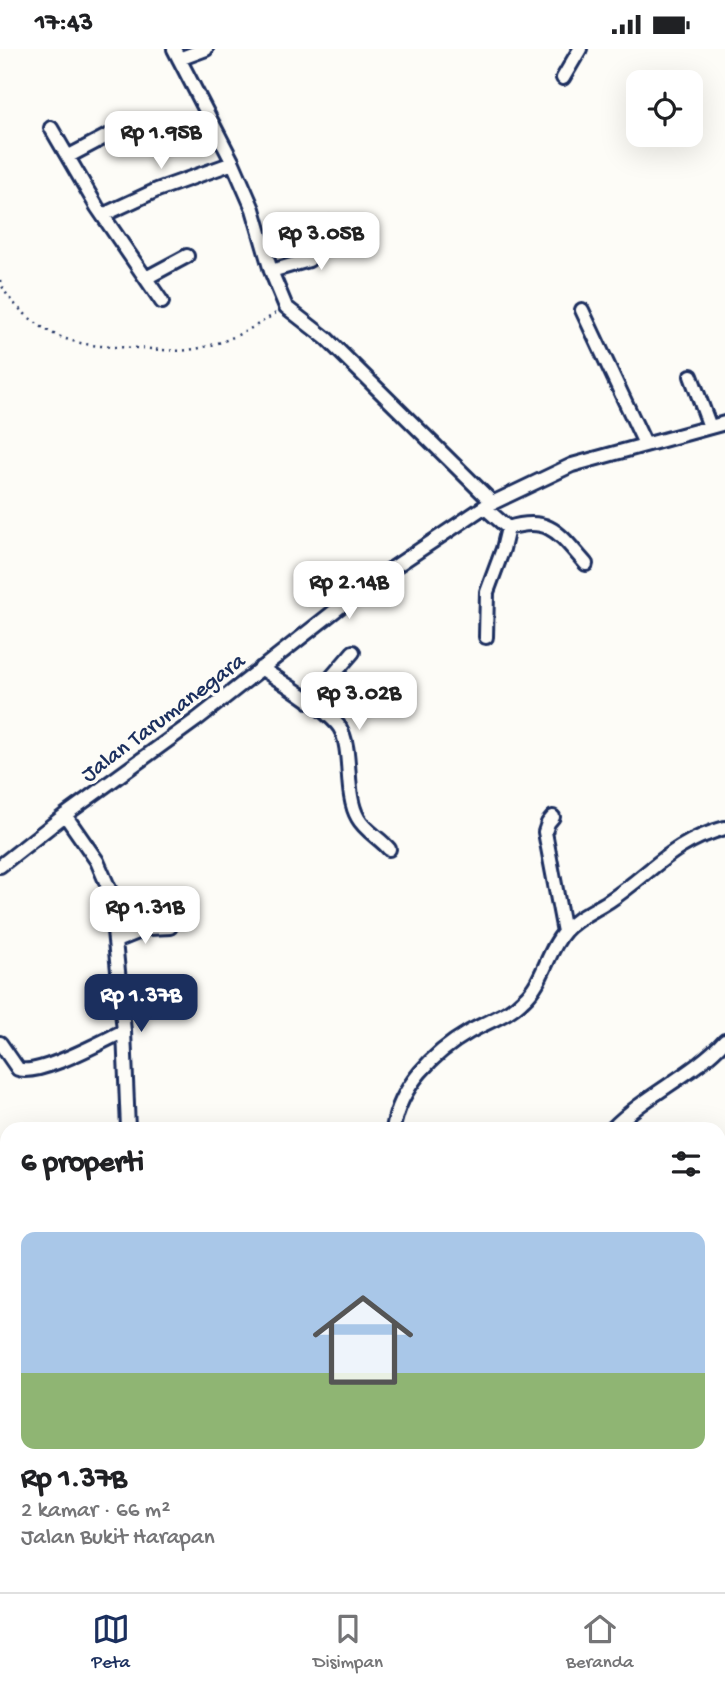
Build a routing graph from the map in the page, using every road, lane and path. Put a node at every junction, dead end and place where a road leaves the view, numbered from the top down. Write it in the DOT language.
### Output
graph roads {
  1 [pos="206,49"];
  2 [pos="579,49"];
  3 [pos="176,54"];
  4 [pos="563,78"];
  5 [pos="51,128"];
  6 [pos="107,136"];
  7 [pos="69,156"];
  8 [pos="233,163"];
  9 [pos="103,215"];
  10 [pos="333,222"];
  11 [pos="187,256"];
  12 [pos="271,271"];
  13 [pos="146,278"];
  14 [pos="0,280"];
  15 [pos="162,302"];
  16 [pos="286,307"];
  17 [pos="582,310"];
  18 [pos="691,376"];
  19 [pos="725,423"];
  20 [pos="710,427"];
  21 [pos="645,444"];
  22 [pos="488,504"];
  23 [pos="508,529"];
  24 [pos="586,563"];
  25 [pos="486,637"];
  26 [pos="353,652"];
  27 [pos="261,668"];
  28 [pos="310,702"];
  29 [pos="65,815"];
  30 [pos="553,817"];
  31 [pos="725,828"];
  32 [pos="389,849"];
  33 [pos="0,866"];
  34 [pos="170,927"];
  35 [pos="564,932"];
  36 [pos="116,941"];
  37 [pos="124,1031"];
  38 [pos="725,1040"];
  39 [pos="0,1043"];
  40 [pos="128,1122"];
  41 [pos="395,1122"];
  42 [pos="619,1122"];
  1 -- 3 [label="street"];
  2 -- 4 [label="street"];
  3 -- 8 [label="street"];
  5 -- 7 [label="street"];
  6 -- 7 [label="street"];
  7 -- 9 [label="street"];
  8 -- 9 [label="street"];
  8 -- 12 [label="street"];
  9 -- 13 [label="street"];
  10 -- 12 [label="street"];
  11 -- 13 [label="street"];
  12 -- 16 [label="street"];
  13 -- 15 [label="street"];
  14 -- 16 [label="path"];
  16 -- 22 [label="street"];
  17 -- 21 [label="street"];
  18 -- 20 [label="street"];
  19 -- 20 [label="street, Jalan Tarumanegara"];
  20 -- 21 [label="street, Jalan Tarumanegara"];
  21 -- 22 [label="street, Jalan Tarumanegara"];
  22 -- 23 [label="street"];
  22 -- 27 [label="street, Jalan Tarumanegara"];
  23 -- 24 [label="street"];
  23 -- 25 [label="street"];
  26 -- 28 [label="street"];
  27 -- 28 [label="street"];
  27 -- 29 [label="street, Jalan Tarumanegara"];
  28 -- 32 [label="street"];
  29 -- 33 [label="street, Jalan Tarumanegara"];
  29 -- 36 [label="street"];
  30 -- 35 [label="street"];
  31 -- 35 [label="street"];
  34 -- 36 [label="street"];
  35 -- 41 [label="street"];
  36 -- 37 [label="street"];
  37 -- 39 [label="street"];
  37 -- 40 [label="street"];
  38 -- 42 [label="street"];
}
